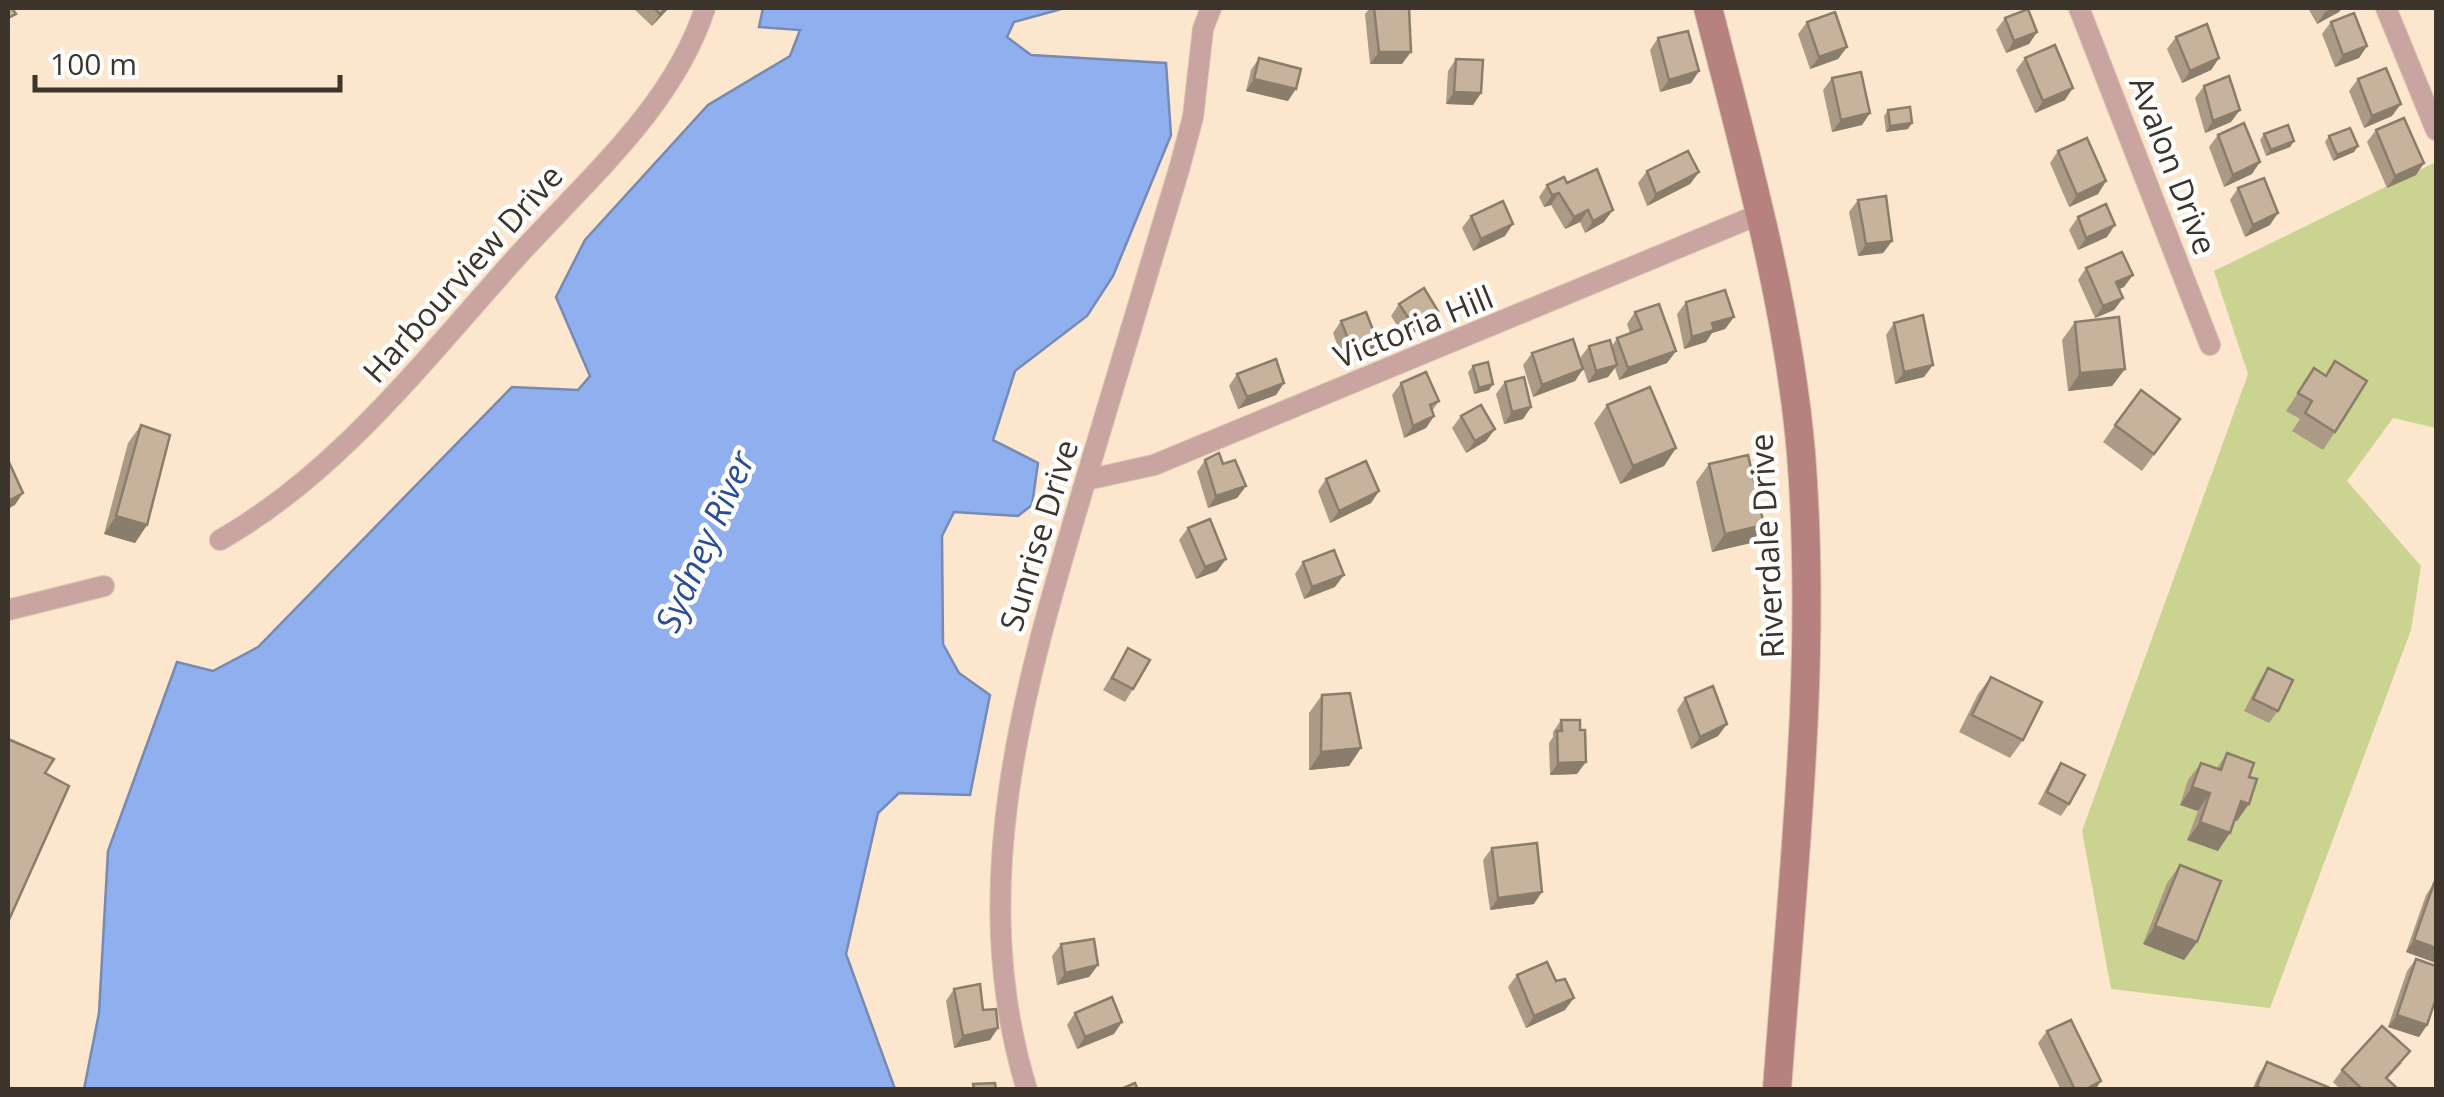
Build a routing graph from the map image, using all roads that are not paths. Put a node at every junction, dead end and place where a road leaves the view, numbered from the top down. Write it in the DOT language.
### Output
graph roads {
  1 [pos="705,8"];
  2 [pos="1212,8"];
  3 [pos="1708,8"];
  4 [pos="2079,8"];
  5 [pos="2386,8"];
  6 [pos="2436,130"];
  7 [pos="1760,214"];
  8 [pos="2210,345"];
  9 [pos="1086,480"];
  10 [pos="220,540"];
  11 [pos="104,586"];
  12 [pos="8,610"];
  13 [pos="1027,1090"];
  14 [pos="1777,1090"];
  1 -- 10 [label="street, Harbourview Drive"];
  2 -- 9 [label="street, Sunrise Drive"];
  3 -- 7 [label="main road, Riverdale Drive"];
  4 -- 8 [label="street, Avalon Drive"];
  5 -- 6 [label="street"];
  7 -- 9 [label="street, Victoria Hill"];
  7 -- 14 [label="main road, Riverdale Drive"];
  9 -- 13 [label="street, Sunrise Drive"];
  11 -- 12 [label="street"];
}
